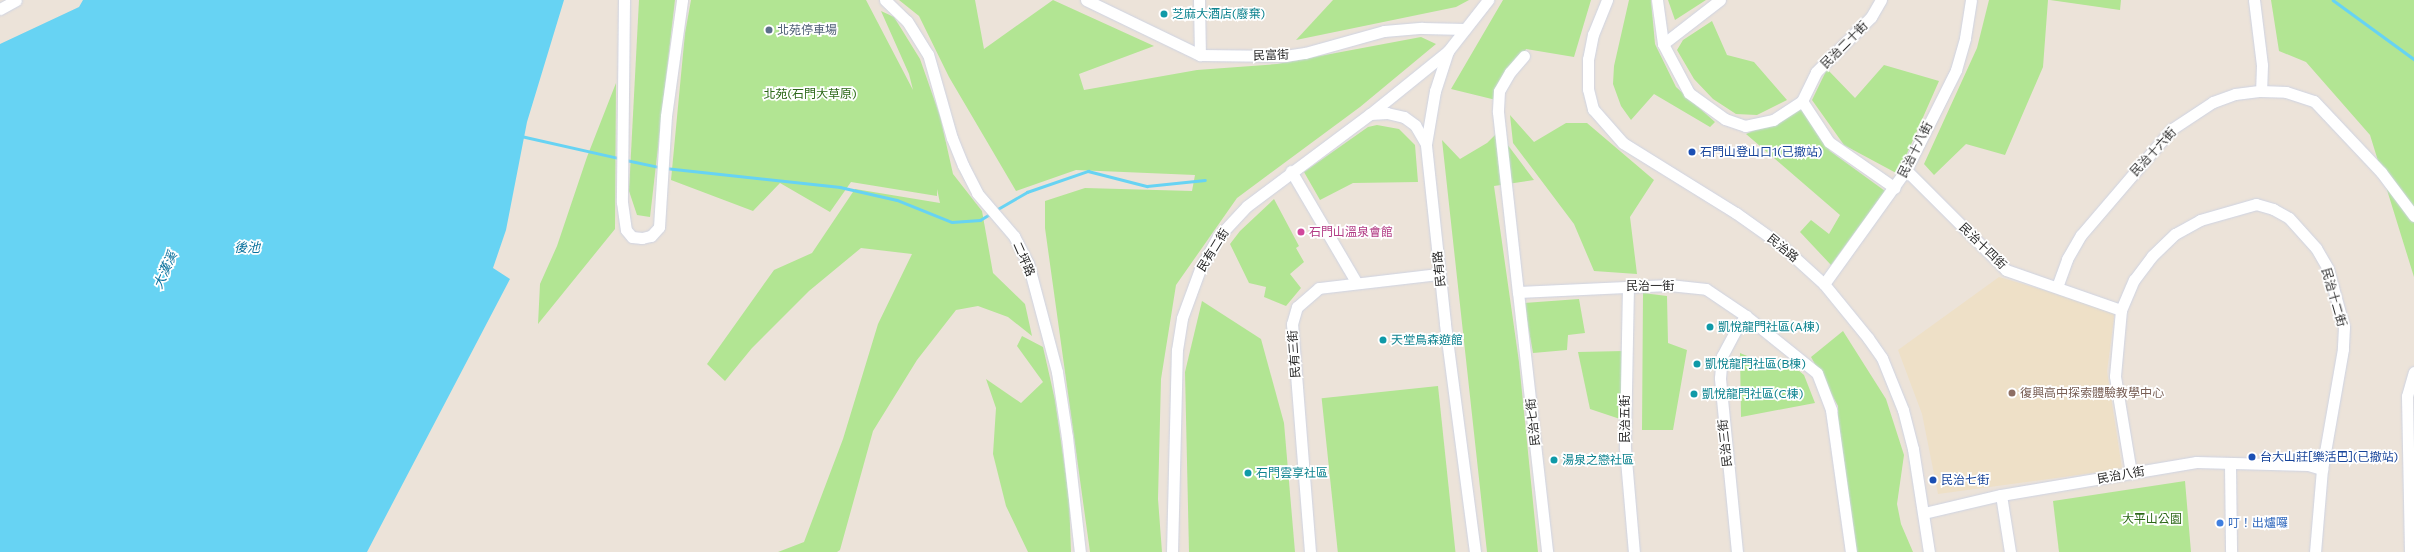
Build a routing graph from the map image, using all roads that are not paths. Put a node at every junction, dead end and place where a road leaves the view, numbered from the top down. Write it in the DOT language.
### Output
graph roads {
  1 [pos="16,0"];
  2 [pos="624,0"];
  3 [pos="682,0"];
  4 [pos="885,0"];
  5 [pos="1086,0"];
  6 [pos="1199,0"];
  7 [pos="1488,0"];
  8 [pos="1607,0"];
  9 [pos="1658,0"];
  10 [pos="1720,0"];
  11 [pos="1882,0"];
  12 [pos="1971,0"];
  13 [pos="2254,0"];
  14 [pos="0,9"];
  15 [pos="1465,29"];
  16 [pos="1663,44"];
  17 [pos="1448,51"];
  18 [pos="1200,55"];
  19 [pos="1524,56"];
  20 [pos="2261,91"];
  21 [pos="1802,101"];
  22 [pos="1370,114"];
  23 [pos="1426,144"];
  24 [pos="1906,170"];
  25 [pos="1291,171"];
  26 [pos="1895,188"];
  27 [pos="2414,216"];
  28 [pos="1439,274"];
  29 [pos="1356,282"];
  30 [pos="1824,284"];
  31 [pos="1628,286"];
  32 [pos="2056,287"];
  33 [pos="1518,292"];
  34 [pos="2121,310"];
  35 [pos="1746,316"];
  36 [pos="2414,372"];
  37 [pos="2230,465"];
  38 [pos="2322,468"];
  39 [pos="2131,473"];
  40 [pos="2001,495"];
  41 [pos="1924,513"];
  42 [pos="1080,552"];
  43 [pos="1172,552"];
  44 [pos="1310,552"];
  45 [pos="1475,552"];
  46 [pos="1547,552"];
  47 [pos="1634,552"];
  48 [pos="1737,552"];
  49 [pos="1851,552"];
  50 [pos="1929,552"];
  51 [pos="2010,552"];
  52 [pos="2231,552"];
  53 [pos="2315,552"];
  54 [pos="2410,552"];
  1 -- 14 [label="street"];
  2 -- 3 [label="street"];
  4 -- 42 [label="street, 二坪路"];
  5 -- 18 [label="street, 民富街"];
  6 -- 18 [label="street"];
  7 -- 15 [label="street, 民有路"];
  8 -- 30 [label="street, 民治路"];
  9 -- 16 [label="street"];
  10 -- 16 [label="street"];
  11 -- 21 [label="street, 民治二十街"];
  12 -- 24 [label="street, 民治十八街"];
  13 -- 20 [label="street"];
  15 -- 17 [label="street, 民有路"];
  15 -- 18 [label="street, 民富街"];
  16 -- 21 [label="street"];
  17 -- 22 [label="street, 民有二街"];
  17 -- 23 [label="street, 民有路"];
  19 -- 33 [label="street"];
  20 -- 27 [label="street, 民治十六街"];
  20 -- 32 [label="street, 民治十六街"];
  21 -- 26 [label="street"];
  22 -- 23 [label="street"];
  22 -- 25 [label="street, 民有二街"];
  23 -- 28 [label="street, 民有路"];
  24 -- 26 [label="street, 民治十八街"];
  24 -- 32 [label="street, 民治十四街"];
  25 -- 29 [label="street"];
  25 -- 43 [label="street, 民有二街"];
  26 -- 30 [label="street, 民治十八街"];
  28 -- 29 [label="street, 民有三街"];
  28 -- 45 [label="street, 民有路"];
  29 -- 44 [label="street, 民有三街"];
  30 -- 41 [label="street, 民治路"];
  31 -- 33 [label="street, 民治一街"];
  31 -- 35 [label="street, 民治一街"];
  31 -- 47 [label="street, 民治五街"];
  32 -- 34 [label="street, 民治十四街"];
  33 -- 46 [label="street, 民治七街"];
  34 -- 38 [label="street, 民治十二街"];
  34 -- 39 [label="street, 民治十二街"];
  35 -- 48 [label="street, 民治三街"];
  35 -- 49 [label="street, 民治一街"];
  36 -- 54 [label="street"];
  37 -- 38 [label="street, 民治八街"];
  37 -- 39 [label="street, 民治八街"];
  37 -- 52 [label="street"];
  38 -- 53 [label="street, 民治十二街"];
  39 -- 40 [label="street, 民治八街"];
  40 -- 41 [label="street, 民治八街"];
  40 -- 51 [label="street"];
  41 -- 50 [label="street, 民治路"];
}
